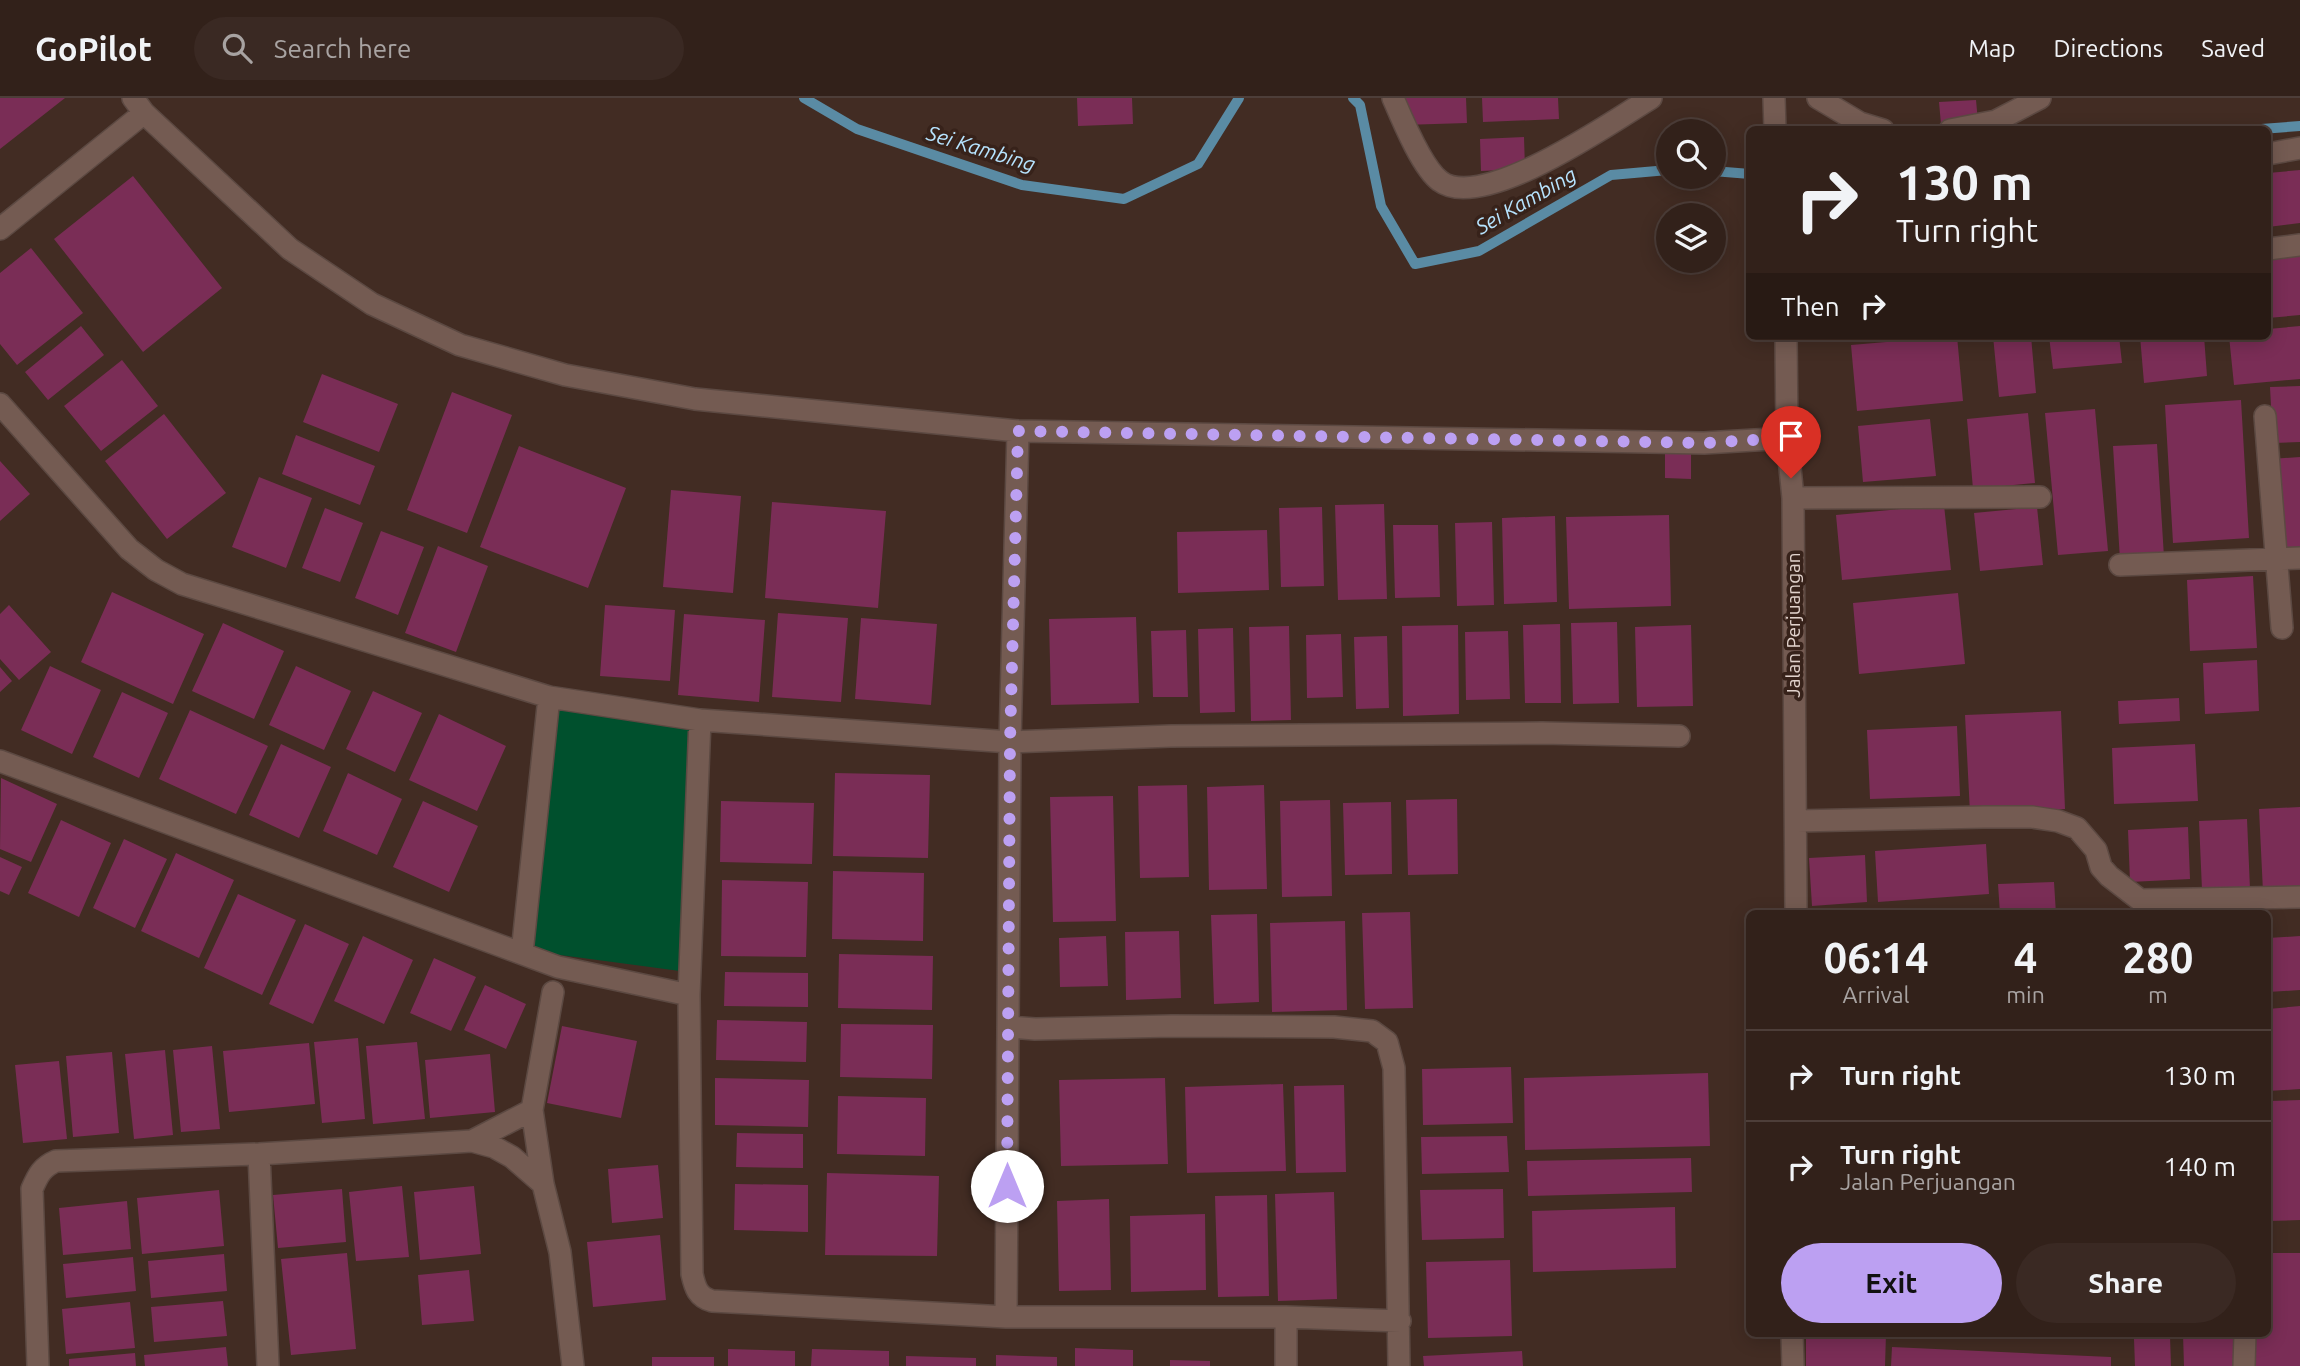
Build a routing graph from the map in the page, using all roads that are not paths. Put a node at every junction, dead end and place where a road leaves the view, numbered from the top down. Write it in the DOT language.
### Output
graph roads {
  1 [pos="1392,98"];
  2 [pos="1651,98"];
  3 [pos="1774,98"];
  4 [pos="1818,98"];
  5 [pos="2040,98"];
  6 [pos="138,105"];
  7 [pos="1775,126"];
  8 [pos="1872,126"];
  9 [pos="1970,126"];
  10 [pos="2300,148"];
  11 [pos="2271,153"];
  12 [pos="0,229"];
  13 [pos="2300,246"];
  14 [pos="2271,249"];
  15 [pos="1786,340"];
  16 [pos="0,404"];
  17 [pos="2265,416"];
  18 [pos="1018,431"];
  19 [pos="1787,438"];
  20 [pos="2040,497"];
  21 [pos="1793,498"];
  22 [pos="2300,558"];
  23 [pos="2276,559"];
  24 [pos="2120,565"];
  25 [pos="2282,628"];
  26 [pos="549,697"];
  27 [pos="700,720"];
  28 [pos="1679,736"];
  29 [pos="1010,742"];
  30 [pos="0,761"];
  31 [pos="1797,821"];
  32 [pos="2300,897"];
  33 [pos="1796,910"];
  34 [pos="522,953"];
  35 [pos="553,992"];
  36 [pos="689,995"];
  37 [pos="1009,1027"];
  38 [pos="532,1110"];
  39 [pos="472,1141"];
  40 [pos="259,1154"];
  41 [pos="543,1184"];
  42 [pos="1006,1317"];
  43 [pos="1286,1317"];
  44 [pos="1400,1321"];
  45 [pos="1792,1337"];
  46 [pos="2245,1337"];
  47 [pos="38,1366"];
  48 [pos="268,1366"];
  49 [pos="573,1366"];
  50 [pos="1286,1366"];
  51 [pos="1399,1366"];
  52 [pos="1793,1366"];
  53 [pos="2244,1366"];
  1 -- 2 [label="street"];
  3 -- 7 [label="street"];
  4 -- 8 [label="street"];
  5 -- 9 [label="street"];
  6 -- 12 [label="street"];
  6 -- 18 [label="street"];
  10 -- 11 [label="street"];
  13 -- 14 [label="street"];
  15 -- 19 [label="street, Jalan Perjuangan"];
  16 -- 26 [label="street"];
  17 -- 23 [label="street"];
  18 -- 19 [label="street"];
  18 -- 29 [label="street"];
  19 -- 21 [label="street, Jalan Perjuangan"];
  20 -- 21 [label="street"];
  21 -- 31 [label="street, Jalan Perjuangan"];
  22 -- 23 [label="street"];
  23 -- 24 [label="street"];
  23 -- 25 [label="street"];
  26 -- 27 [label="street"];
  26 -- 34 [label="street"];
  27 -- 29 [label="street"];
  27 -- 36 [label="street"];
  28 -- 29 [label="street"];
  29 -- 37 [label="street"];
  30 -- 34 [label="street"];
  31 -- 32 [label="street"];
  31 -- 33 [label="street, Jalan Perjuangan"];
  34 -- 36 [label="street"];
  35 -- 38 [label="street"];
  36 -- 42 [label="street"];
  37 -- 42 [label="street"];
  37 -- 44 [label="street"];
  38 -- 39 [label="street"];
  38 -- 41 [label="street"];
  39 -- 40 [label="street"];
  39 -- 41 [label="street"];
  40 -- 47 [label="street"];
  40 -- 48 [label="street"];
  41 -- 49 [label="street"];
  42 -- 43 [label="street"];
  43 -- 44 [label="street"];
  43 -- 50 [label="street"];
  44 -- 51 [label="street"];
  45 -- 52 [label="street"];
  46 -- 53 [label="street"];
}
